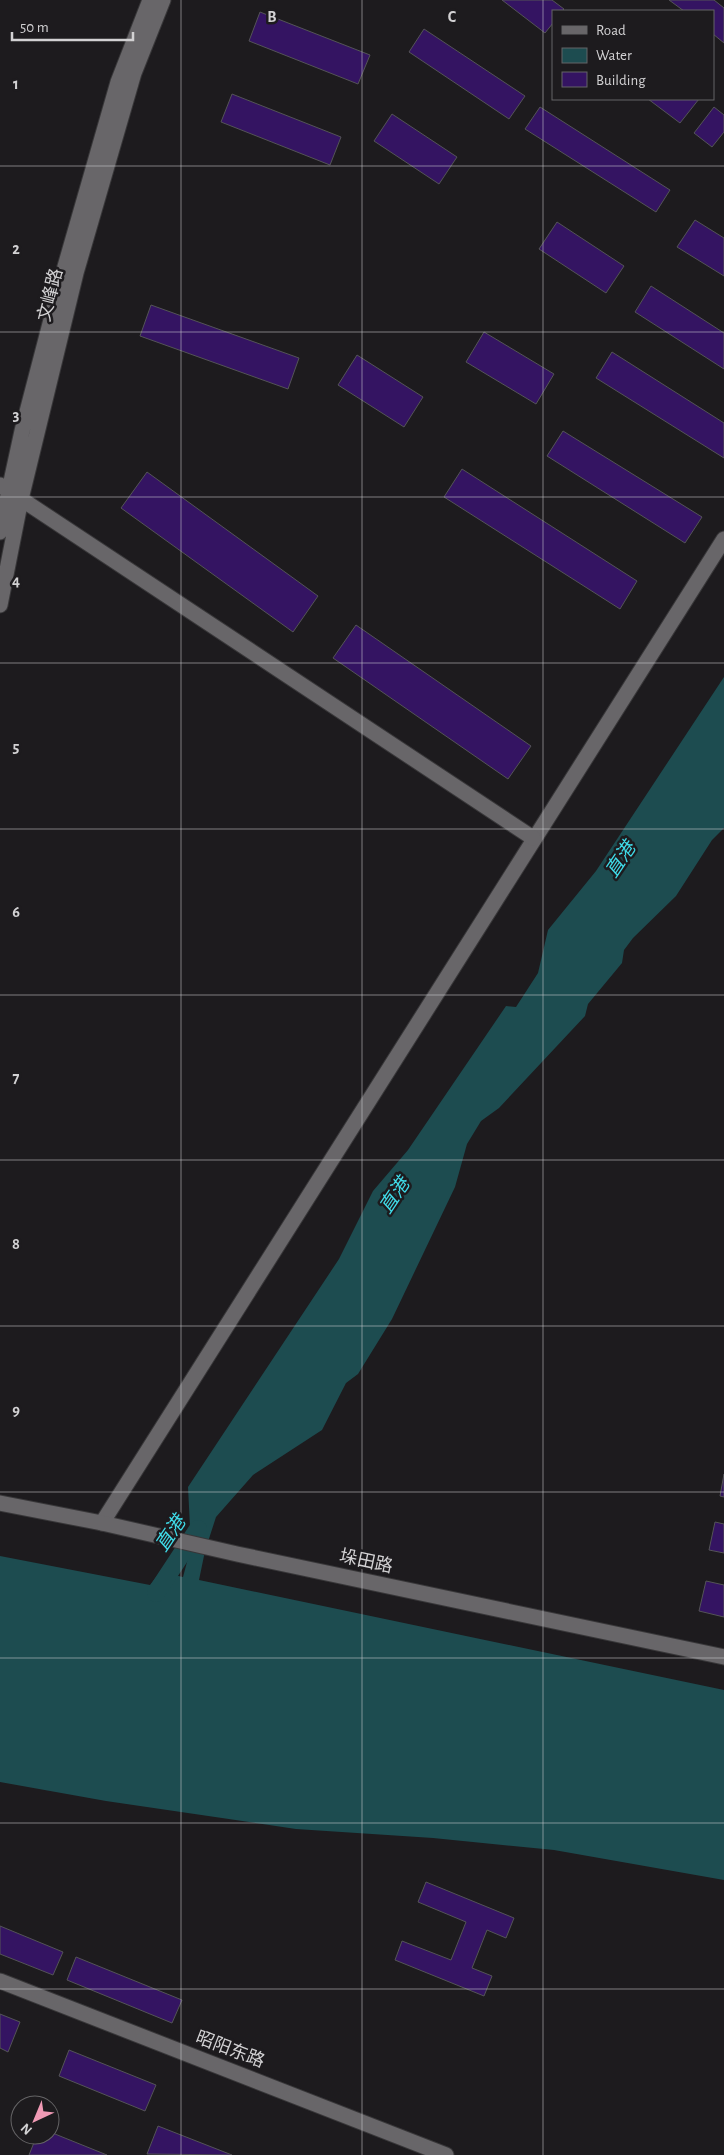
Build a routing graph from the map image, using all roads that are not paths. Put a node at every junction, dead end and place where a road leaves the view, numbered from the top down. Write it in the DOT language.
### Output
graph roads {
  1 [pos="150,0"];
  2 [pos="163,0"];
  3 [pos="10,492"];
  4 [pos="0,532"];
  5 [pos="724,539"];
  6 [pos="0,605"];
  7 [pos="533,838"];
  8 [pos="0,1503"];
  9 [pos="102,1523"];
  10 [pos="724,1657"];
  11 [pos="0,1981"];
  12 [pos="446,2155"];
  1 -- 3 [label="street, 文峰路"];
  2 -- 3 [label="street, 文峰路"];
  3 -- 4 [label="street, 文峰路"];
  3 -- 6 [label="street, 文峰路"];
  3 -- 7 [label="street"];
  5 -- 7 [label="street"];
  7 -- 9 [label="street"];
  8 -- 9 [label="street, 垛田路"];
  9 -- 10 [label="street, 垛田路"];
  11 -- 12 [label="street, 昭阳东路"];
}
